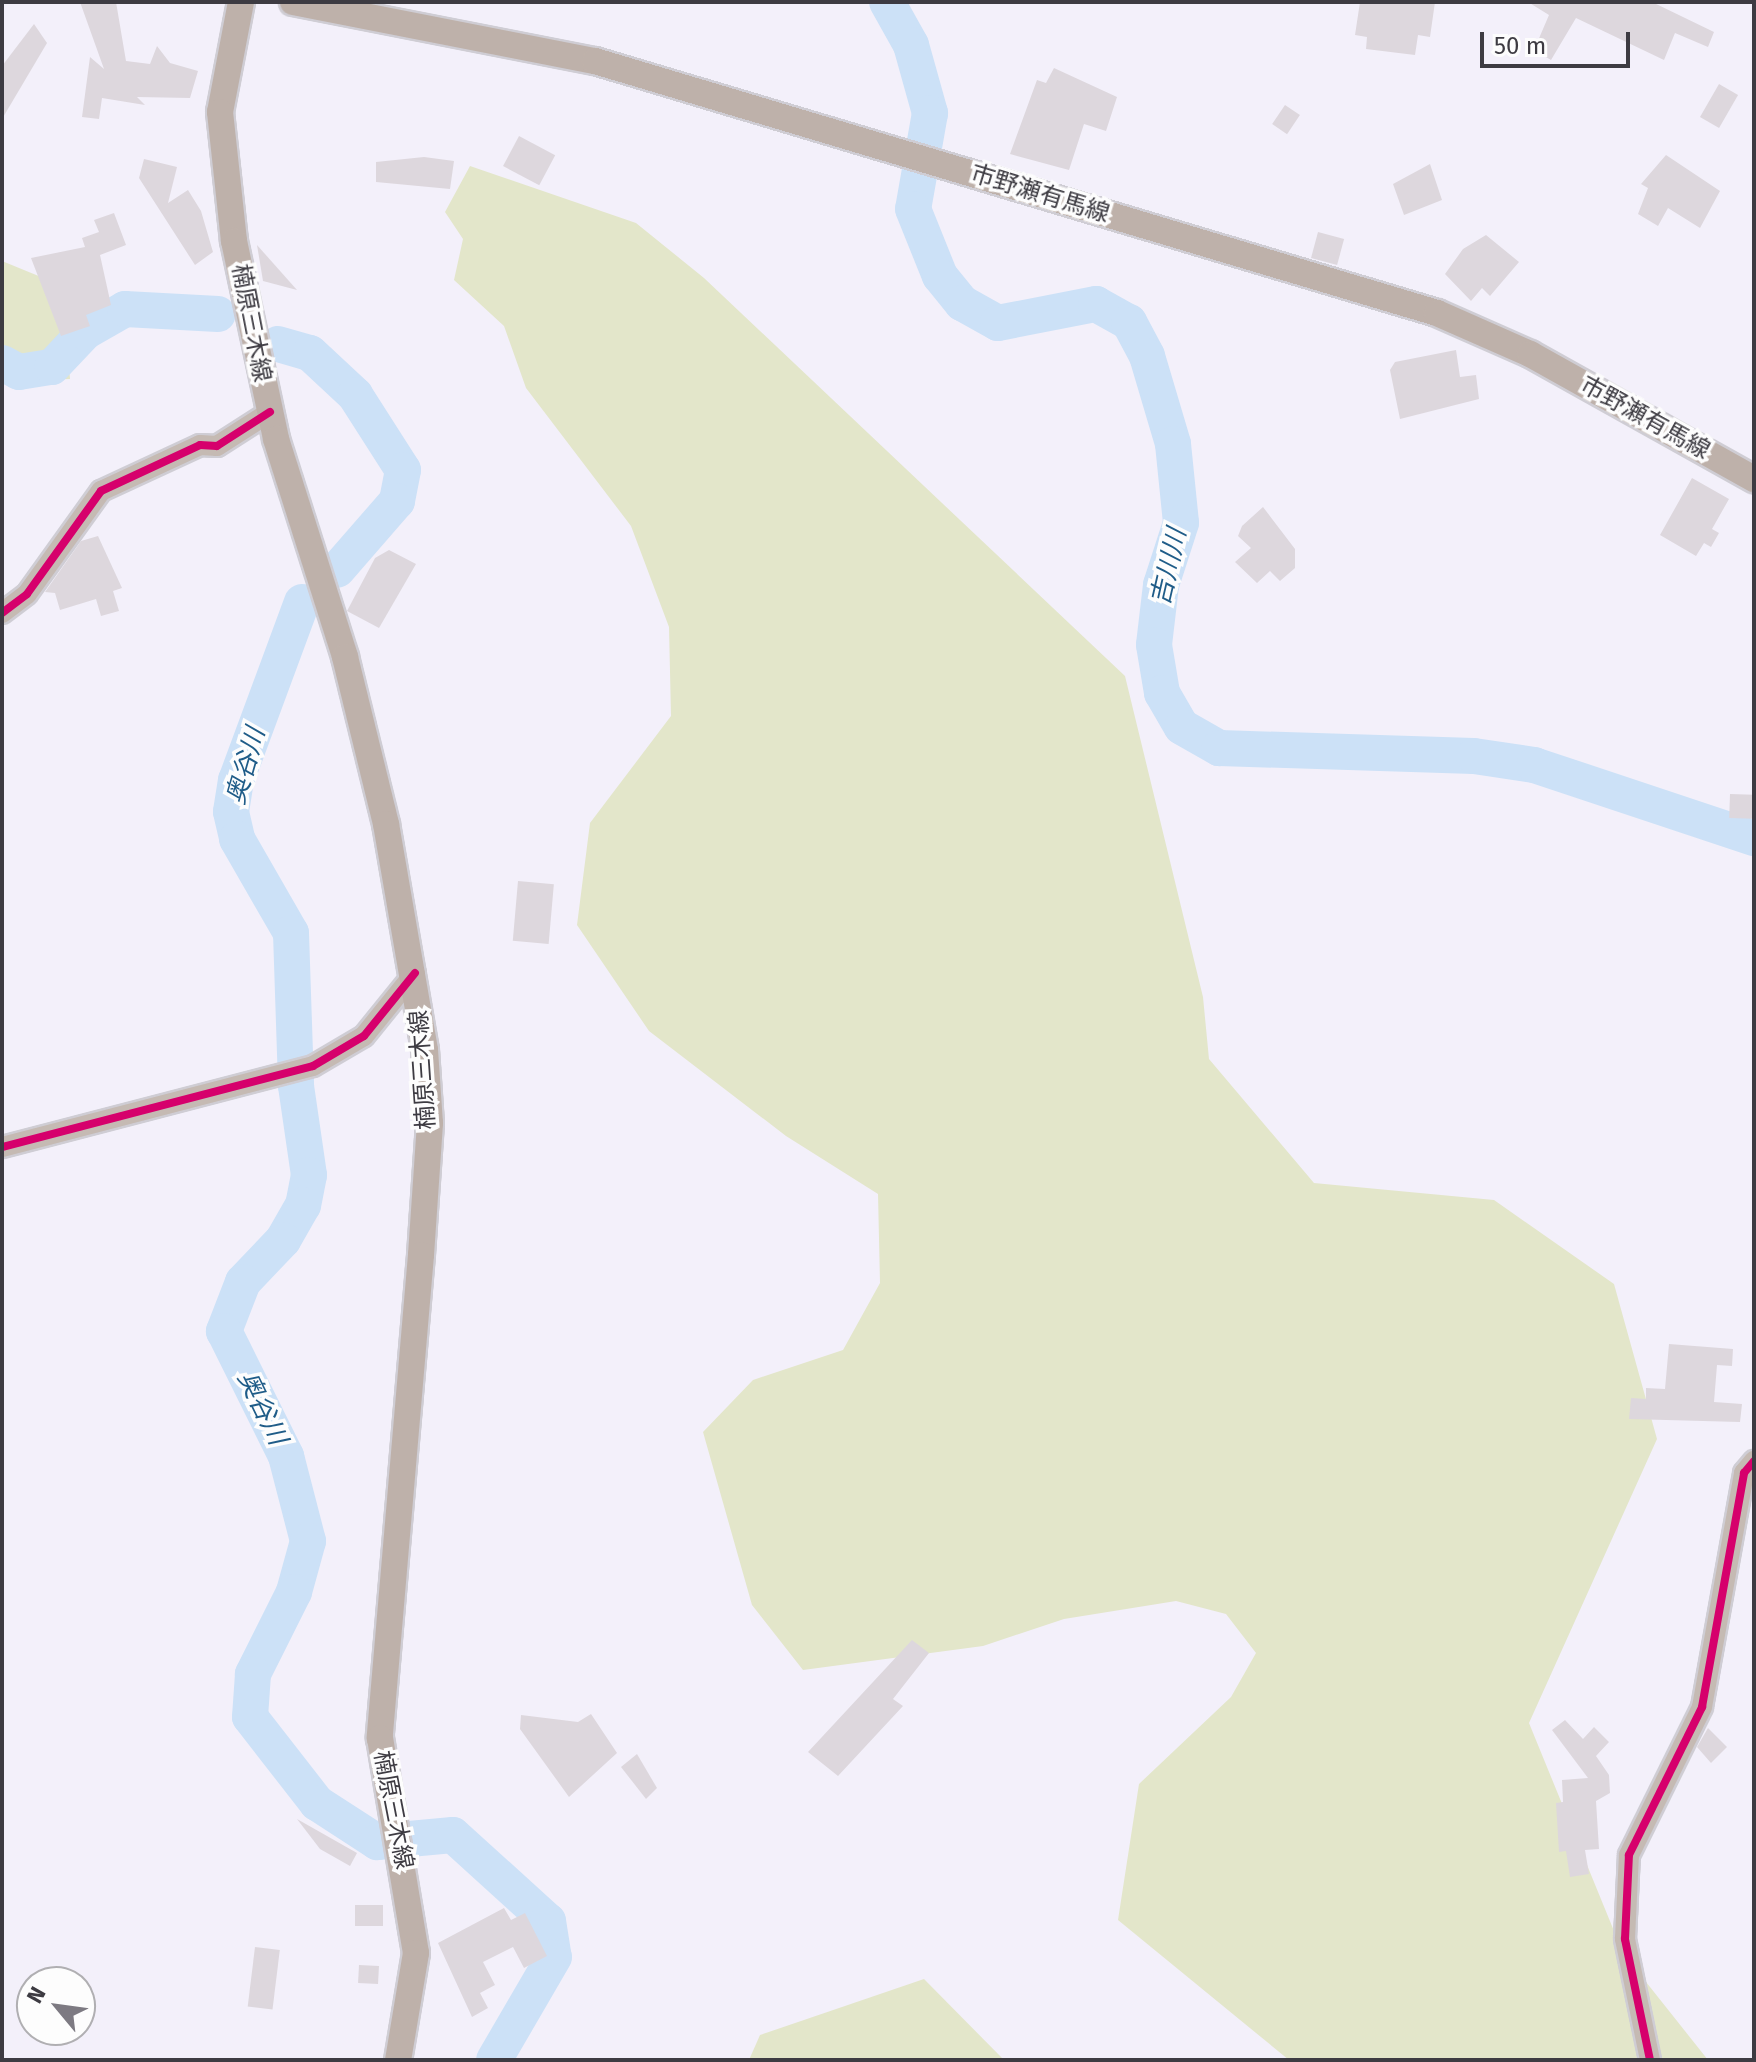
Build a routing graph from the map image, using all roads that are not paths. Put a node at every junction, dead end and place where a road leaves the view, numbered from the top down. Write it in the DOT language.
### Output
graph roads {
  1 [pos="241,2"];
  2 [pos="293,2"];
  3 [pos="270,412"];
  4 [pos="1754,479"];
  5 [pos="2,613"];
  6 [pos="415,973"];
  7 [pos="2,1147"];
  8 [pos="1754,1461"];
  9 [pos="398,2060"];
  10 [pos="1650,2060"];
  1 -- 3 [label="main road, 楠原三木線"];
  2 -- 4 [label="main road, 市野瀬有馬線"];
  3 -- 5 [label="street"];
  3 -- 6 [label="main road, 楠原三木線"];
  6 -- 7 [label="street"];
  6 -- 9 [label="main road, 楠原三木線"];
  8 -- 10 [label="street"];
}
